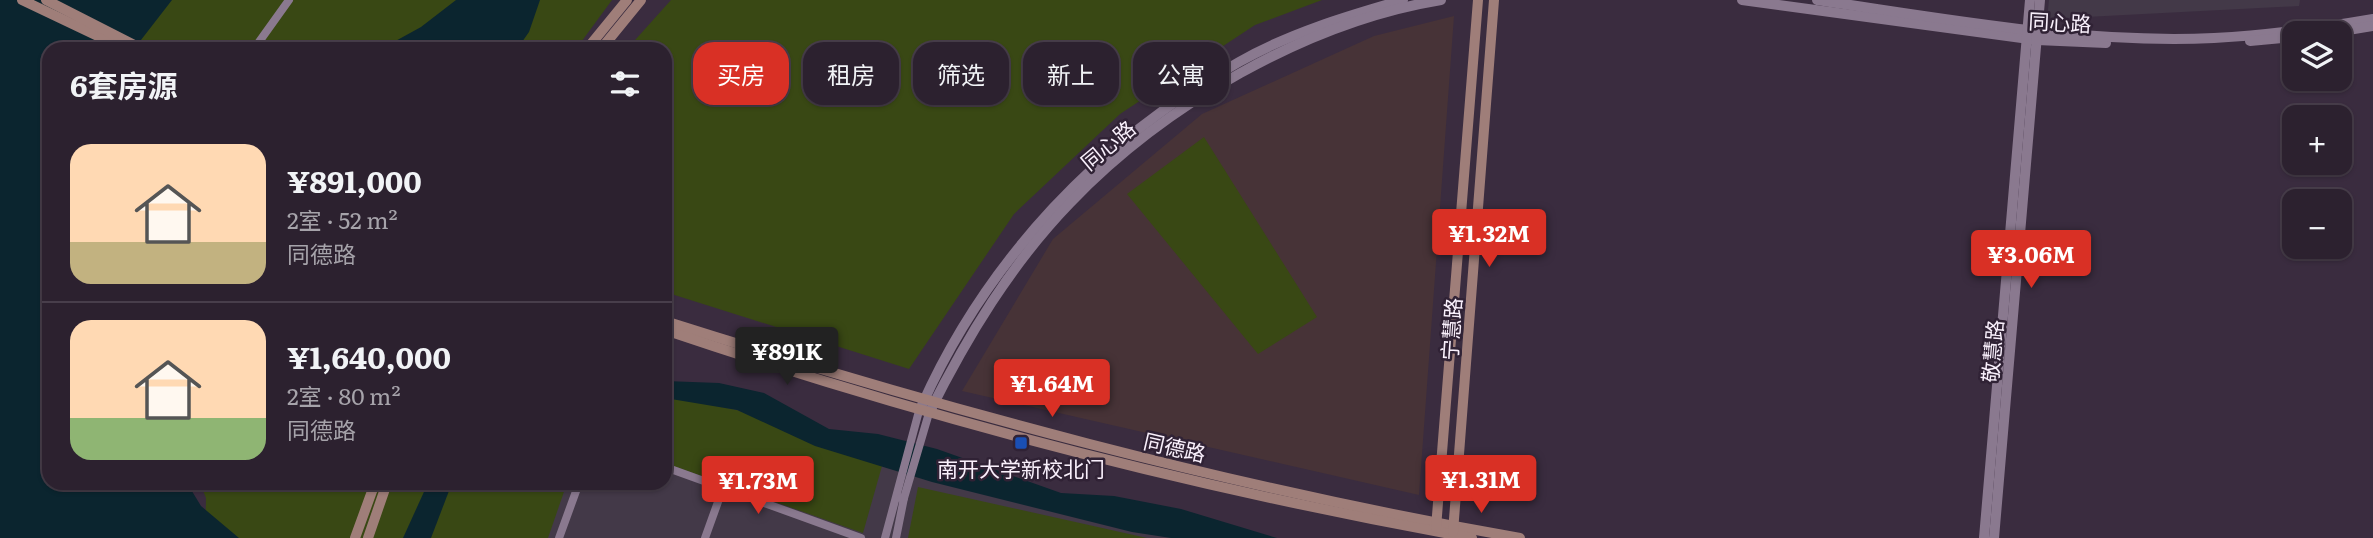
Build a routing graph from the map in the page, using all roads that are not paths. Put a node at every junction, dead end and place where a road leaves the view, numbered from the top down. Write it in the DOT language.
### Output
graph roads {
  1 [pos="22,0"];
  2 [pos="46,0"];
  3 [pos="289,0"];
  4 [pos="627,0"];
  5 [pos="642,0"];
  6 [pos="1403,0"];
  7 [pos="1441,0"];
  8 [pos="1478,0"];
  9 [pos="1494,0"];
  10 [pos="1742,0"];
  11 [pos="1817,0"];
  12 [pos="2030,0"];
  13 [pos="2040,0"];
  14 [pos="2373,19"];
  15 [pos="2373,26"];
  16 [pos="2352,29"];
  17 [pos="2032,35"];
  18 [pos="2282,38"];
  19 [pos="110,42"];
  20 [pos="128,42"];
  21 [pos="259,42"];
  22 [pos="593,42"];
  23 [pos="607,42"];
  24 [pos="672,323"];
  25 [pos="672,332"];
  26 [pos="926,407"];
  27 [pos="672,470"];
  28 [pos="723,488"];
  29 [pos="372,490"];
  30 [pos="385,490"];
  31 [pos="576,490"];
  32 [pos="899,497"];
  33 [pos="1436,527"];
  34 [pos="1453,530"];
  35 [pos="355,538"];
  36 [pos="368,538"];
  37 [pos="559,538"];
  38 [pos="705,538"];
  39 [pos="861,538"];
  40 [pos="885,538"];
  41 [pos="896,538"];
  42 [pos="1472,538"];
  43 [pos="1520,538"];
  44 [pos="1984,538"];
  45 [pos="1994,538"];
  1 -- 19 [label="main road"];
  2 -- 20 [label="main road"];
  3 -- 21 [label="street"];
  4 -- 22 [label="main road"];
  5 -- 23 [label="main road"];
  6 -- 26 [label="street, 同心路"];
  7 -- 26 [label="street, 同心路"];
  8 -- 33 [label="main road, 宁慧路"];
  9 -- 34 [label="main road, 宁慧路"];
  10 -- 17 [label="street, 同心路"];
  11 -- 17 [label="street, 同心路"];
  12 -- 17 [label="street, 敬慧路"];
  13 -- 17 [label="street, 敬慧路"];
  14 -- 17 [label="street, 同心路"];
  15 -- 16 [label="street"];
  17 -- 18 [label="street, 同心路"];
  17 -- 44 [label="street, 敬慧路"];
  17 -- 45 [label="street, 敬慧路"];
  24 -- 26 [label="main road, 同德路"];
  25 -- 26 [label="main road, 同德路"];
  26 -- 32 [label="street"];
  26 -- 33 [label="main road, 同德路"];
  27 -- 28 [label="street"];
  28 -- 38 [label="street"];
  28 -- 39 [label="street"];
  29 -- 35 [label="main road"];
  30 -- 36 [label="main road"];
  31 -- 37 [label="street"];
  32 -- 40 [label="street"];
  32 -- 41 [label="street"];
  33 -- 34 [label="main road, 同德路"];
  34 -- 42 [label="main road, 同德路"];
  34 -- 43 [label="main road, 同德路"];
}
